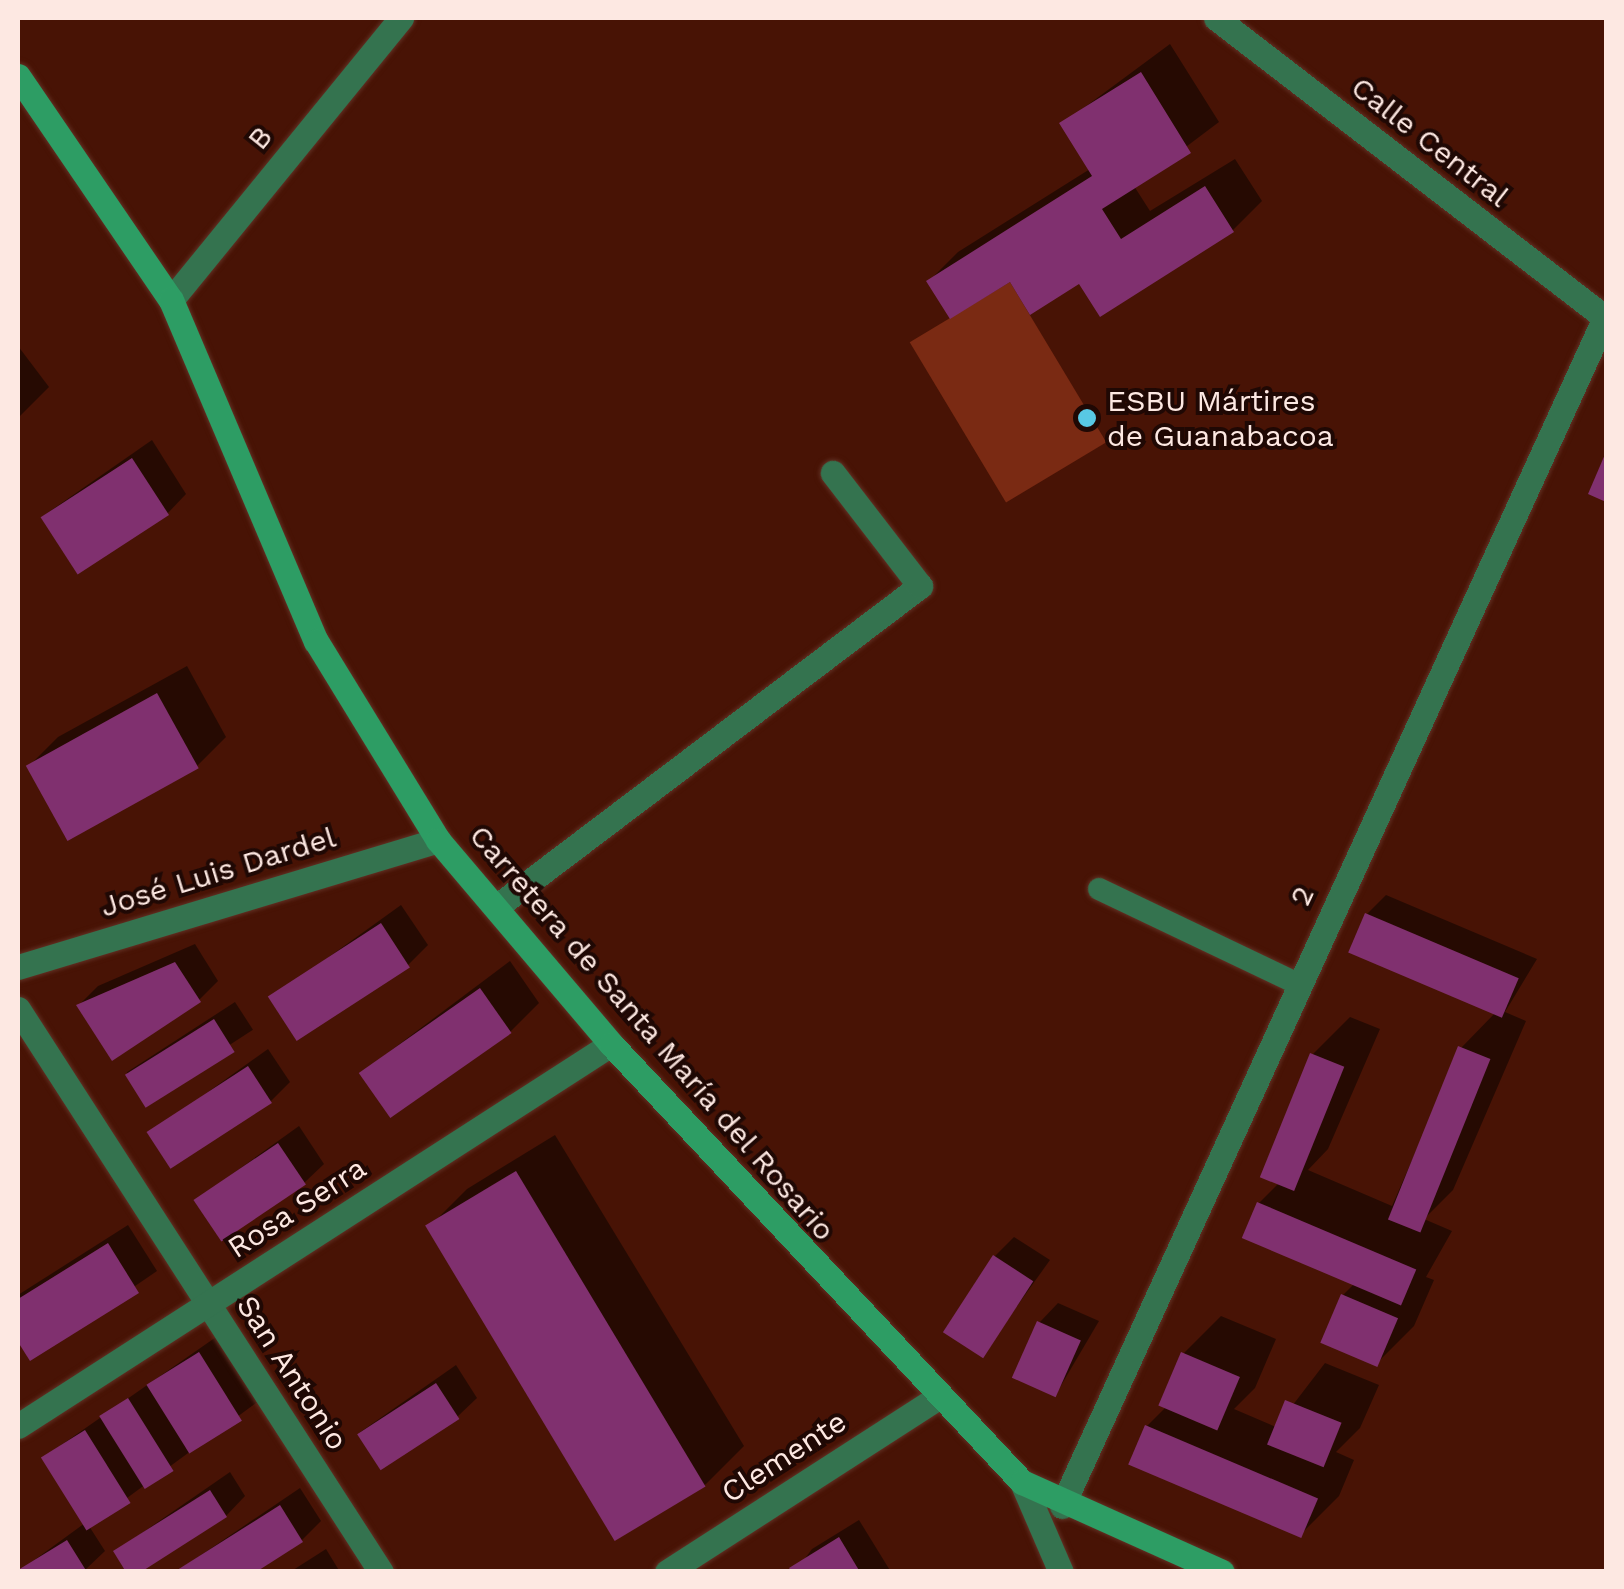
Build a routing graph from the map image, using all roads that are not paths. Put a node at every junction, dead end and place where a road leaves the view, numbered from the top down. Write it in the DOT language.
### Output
graph roads {
  1 [pos="400,18"];
  2 [pos="1216,18"];
  3 [pos="18,76"];
  4 [pos="170,300"];
  5 [pos="1606,316"];
  6 [pos="833,473"];
  7 [pos="438,840"];
  8 [pos="1100,890"];
  9 [pos="496,907"];
  10 [pos="18,968"];
  11 [pos="1298,984"];
  12 [pos="18,1008"];
  13 [pos="611,1044"];
  14 [pos="208,1303"];
  15 [pos="936,1398"];
  16 [pos="18,1426"];
  17 [pos="1022,1482"];
  18 [pos="1062,1506"];
  19 [pos="381,1572"];
  20 [pos="667,1572"];
  21 [pos="1061,1572"];
  22 [pos="1222,1572"];
  1 -- 4 [label="street, B"];
  2 -- 5 [label="street, Calle Central"];
  3 -- 4 [label="main road, Carretera de Santa María del Rosario"];
  4 -- 7 [label="main road, Carretera de Santa María del Rosario"];
  5 -- 11 [label="street, 2"];
  6 -- 9 [label="street"];
  7 -- 9 [label="main road, Carretera de Santa María del Rosario"];
  7 -- 10 [label="street, José Luis Dardel"];
  8 -- 11 [label="lane"];
  9 -- 13 [label="main road, Carretera de Santa María del Rosario"];
  11 -- 18 [label="street, 2"];
  12 -- 14 [label="street, San Antonio"];
  13 -- 14 [label="street, Rosa Serra"];
  13 -- 15 [label="main road, Carretera de Santa María del Rosario"];
  14 -- 16 [label="street, Rosa Serra"];
  14 -- 19 [label="street, San Antonio"];
  15 -- 17 [label="main road, Carretera de Santa María del Rosario"];
  15 -- 20 [label="street, Clemente"];
  17 -- 18 [label="main road, Carretera de Santa María del Rosario"];
  17 -- 21 [label="street"];
  18 -- 22 [label="main road, Carretera de Santa María del Rosario"];
}
